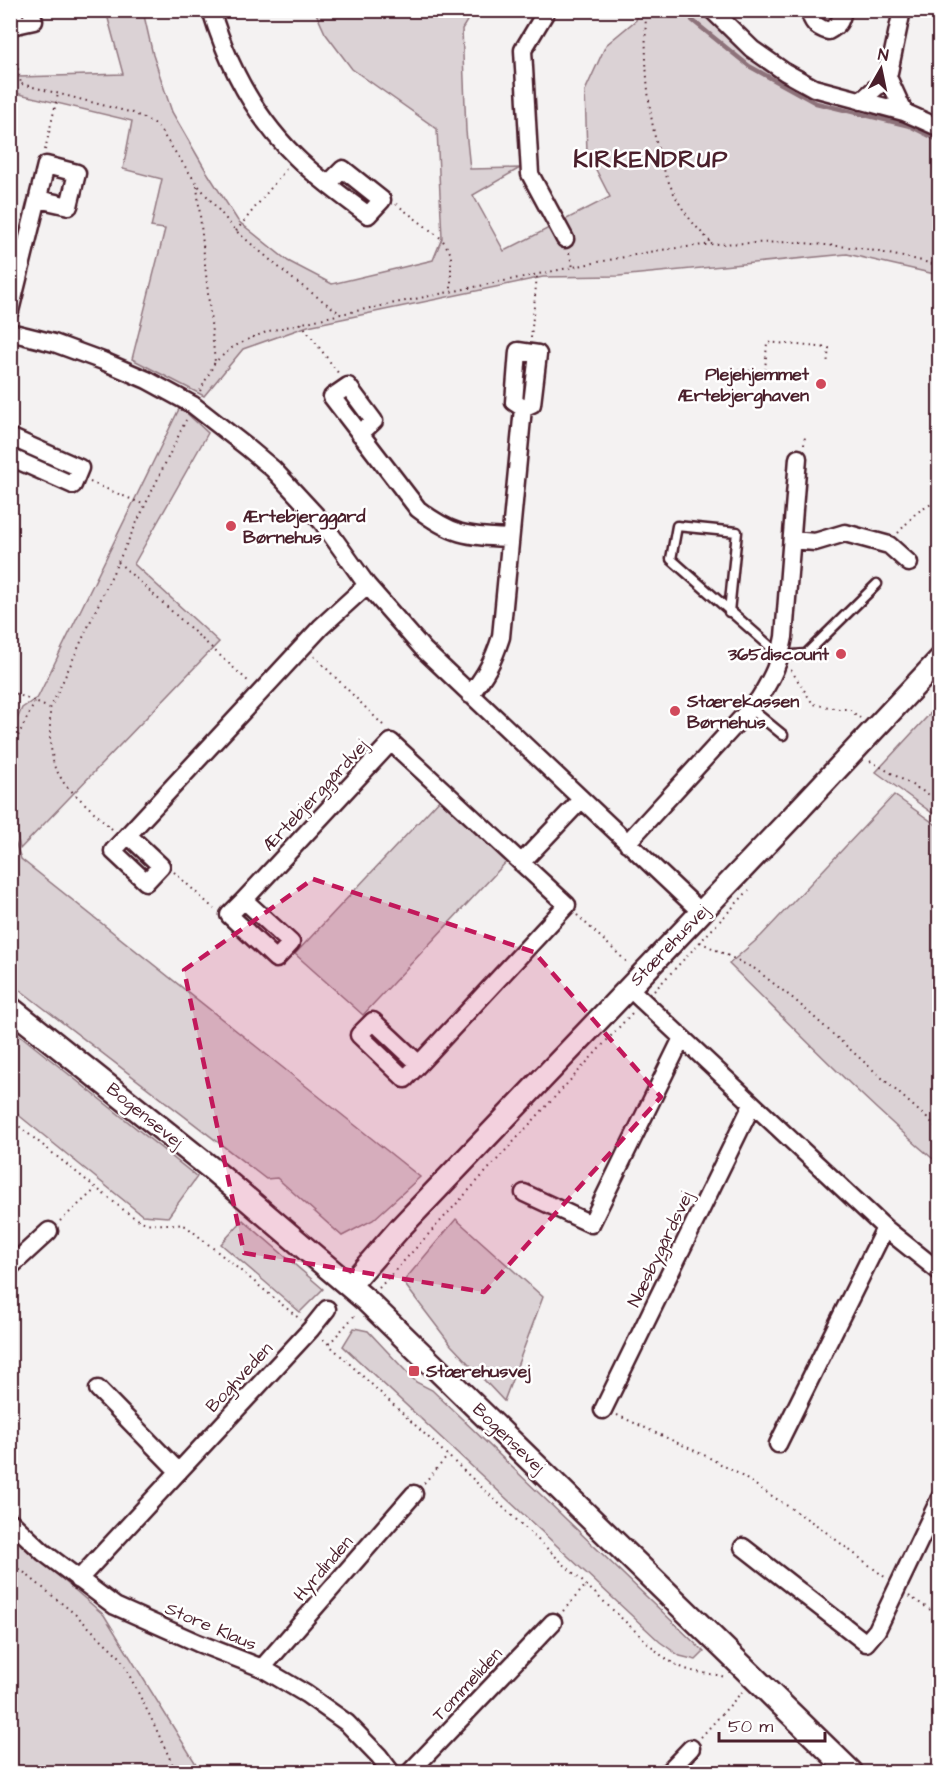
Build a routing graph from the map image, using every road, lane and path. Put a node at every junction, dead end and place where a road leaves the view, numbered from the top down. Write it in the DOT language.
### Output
graph roads {
  1 [pos="32,10"];
  2 [pos="211,10"];
  3 [pos="547,10"];
  4 [pos="646,10"];
  5 [pos="711,10"];
  6 [pos="809,10"];
  7 [pos="843,10"];
  8 [pos="902,10"];
  9 [pos="15,18"];
  10 [pos="888,78"];
  11 [pos="10,81"];
  12 [pos="21,84"];
  13 [pos="58,94"];
  14 [pos="861,101"];
  15 [pos="904,112"];
  16 [pos="939,128"];
  17 [pos="296,157"];
  18 [pos="46,165"];
  19 [pos="197,184"];
  20 [pos="38,199"];
  21 [pos="382,200"];
  22 [pos="236,231"];
  23 [pos="565,239"];
  24 [pos="713,244"];
  25 [pos="537,274"];
  26 [pos="451,292"];
  27 [pos="10,311"];
  28 [pos="341,314"];
  29 [pos="301,323"];
  30 [pos="10,332"];
  31 [pos="529,352"];
  32 [pos="215,362"];
  33 [pos="827,364"];
  34 [pos="737,370"];
  35 [pos="348,386"];
  36 [pos="10,437"];
  37 [pos="10,457"];
  38 [pos="798,458"];
  39 [pos="77,477"];
  40 [pos="939,499"];
  41 [pos="145,505"];
  42 [pos="510,538"];
  43 [pos="792,540"];
  44 [pos="889,545"];
  45 [pos="118,562"];
  46 [pos="909,563"];
  47 [pos="877,584"];
  48 [pos="367,585"];
  49 [pos="729,612"];
  50 [pos="303,646"];
  51 [pos="780,656"];
  52 [pos="939,659"];
  53 [pos="10,691"];
  54 [pos="260,692"];
  55 [pos="470,695"];
  56 [pos="35,702"];
  57 [pos="750,708"];
  58 [pos="50,709"];
  59 [pos="849,709"];
  60 [pos="783,735"];
  61 [pos="391,742"];
  62 [pos="10,752"];
  63 [pos="870,761"];
  64 [pos="581,800"];
  65 [pos="939,801"];
  66 [pos="627,843"];
  67 [pos="521,863"];
  68 [pos="161,866"];
  69 [pos="244,900"];
  70 [pos="567,905"];
  71 [pos="701,912"];
  72 [pos="229,915"];
  73 [pos="700,942"];
  74 [pos="635,981"];
  75 [pos="10,1008"];
  76 [pos="682,1038"];
  77 [pos="419,1064"];
  78 [pos="752,1105"];
  79 [pos="10,1119"];
  80 [pos="939,1131"];
  81 [pos="97,1188"];
  82 [pos="524,1193"];
  83 [pos="885,1228"];
  84 [pos="49,1231"];
  85 [pos="10,1267"];
  86 [pos="939,1272"];
  87 [pos="350,1285"];
  88 [pos="327,1309"];
  89 [pos="311,1329"];
  90 [pos="98,1389"];
  91 [pos="603,1410"];
  92 [pos="778,1444"];
  93 [pos="448,1456"];
  94 [pos="178,1471"];
  95 [pos="414,1494"];
  96 [pos="939,1498"];
  97 [pos="10,1521"];
  98 [pos="743,1547"];
  99 [pos="10,1561"];
  100 [pos="78,1580"];
  101 [pos="586,1585"];
  102 [pos="897,1588"];
  103 [pos="939,1616"];
  104 [pos="552,1622"];
  105 [pos="262,1668"];
  106 [pos="730,1679"];
  107 [pos="744,1689"];
  108 [pos="691,1748"];
  109 [pos="176,1773"];
  110 [pos="391,1773"];
  111 [pos="410,1773"];
  112 [pos="668,1773"];
  113 [pos="851,1773"];
  1 -- 9 [label="street"];
  2 -- 17 [label="street"];
  3 -- 23 [label="street"];
  4 -- 24 [label="path"];
  5 -- 14 [label="street"];
  6 -- 7 [label="street"];
  8 -- 10 [label="street"];
  9 -- 12 [label="path"];
  10 -- 14 [label="street"];
  10 -- 15 [label="street"];
  11 -- 12 [label="path"];
  12 -- 13 [label="path"];
  13 -- 18 [label="path"];
  13 -- 19 [label="path"];
  14 -- 15 [label="street"];
  15 -- 16 [label="street"];
  17 -- 21 [label="street"];
  17 -- 22 [label="path"];
  18 -- 20 [label="street"];
  18 -- 20 [label="street"];
  19 -- 22 [label="path"];
  19 -- 32 [label="path"];
  20 -- 27 [label="street"];
  21 -- 26 [label="path"];
  22 -- 28 [label="path"];
  25 -- 31 [label="path"];
  29 -- 35 [label="path"];
  30 -- 48 [label="street"];
  31 -- 42 [label="street"];
  33 -- 34 [label="path"];
  35 -- 42 [label="street"];
  36 -- 39 [label="street"];
  37 -- 39 [label="street"];
  38 -- 43 [label="street"];
  39 -- 41 [label="path"];
  40 -- 44 [label="path"];
  42 -- 55 [label="street"];
  43 -- 44 [label="street"];
  43 -- 51 [label="street"];
  44 -- 46 [label="street"];
  45 -- 54 [label="path"];
  47 -- 51 [label="lane"];
  48 -- 50 [label="street"];
  48 -- 55 [label="street"];
  49 -- 49 [label="lane"];
  49 -- 51 [label="lane"];
  50 -- 54 [label="street"];
  50 -- 61 [label="path"];
  51 -- 57 [label="street"];
  51 -- 59 [label="path"];
  52 -- 71 [label="street, Stærehusvej"];
  53 -- 56 [label="path"];
  54 -- 68 [label="street"];
  55 -- 64 [label="street"];
  56 -- 58 [label="path"];
  56 -- 62 [label="path"];
  57 -- 60 [label="lane"];
  57 -- 66 [label="street"];
  61 -- 67 [label="street, Ærtebjerggårdvej"];
  61 -- 69 [label="street, Ærtebjerggårdvej"];
  63 -- 65 [label="path"];
  64 -- 66 [label="street"];
  64 -- 67 [label="street"];
  66 -- 71 [label="street"];
  67 -- 70 [label="street, Ærtebjerggårdvej"];
  68 -- 72 [label="path"];
  69 -- 72 [label="street, Ærtebjerggårdvej"];
  69 -- 72 [label="street"];
  70 -- 74 [label="path"];
  70 -- 77 [label="street"];
  71 -- 74 [label="street, Stærehusvej"];
  73 -- 80 [label="path"];
  74 -- 76 [label="street"];
  74 -- 87 [label="street, Stærehusvej"];
  75 -- 87 [label="main road, Bogensevej"];
  76 -- 78 [label="street"];
  76 -- 82 [label="street"];
  78 -- 83 [label="street"];
  78 -- 91 [label="street, Næsbygårdsvej"];
  79 -- 81 [label="path"];
  81 -- 84 [label="path"];
  81 -- 89 [label="path"];
  83 -- 86 [label="street"];
  83 -- 92 [label="street"];
  84 -- 85 [label="street"];
  87 -- 113 [label="main road, Bogensevej"];
  88 -- 89 [label="street, Boghveden"];
  89 -- 93 [label="path"];
  89 -- 94 [label="street, Boghveden"];
  90 -- 94 [label="street"];
  91 -- 102 [label="path"];
  93 -- 95 [label="path"];
  93 -- 101 [label="path"];
  94 -- 100 [label="street, Boghveden"];
  95 -- 105 [label="street, Hyrdinden"];
  96 -- 102 [label="street"];
  97 -- 100 [label="street, Store Klaus"];
  98 -- 102 [label="street"];
  99 -- 109 [label="path"];
  100 -- 105 [label="street, Store Klaus"];
  101 -- 104 [label="path"];
  101 -- 106 [label="path"];
  102 -- 103 [label="path"];
  104 -- 111 [label="street, Tommeliden"];
  105 -- 110 [label="street, Store Klaus"];
  107 -- 108 [label="path"];
  108 -- 112 [label="street"];
}
